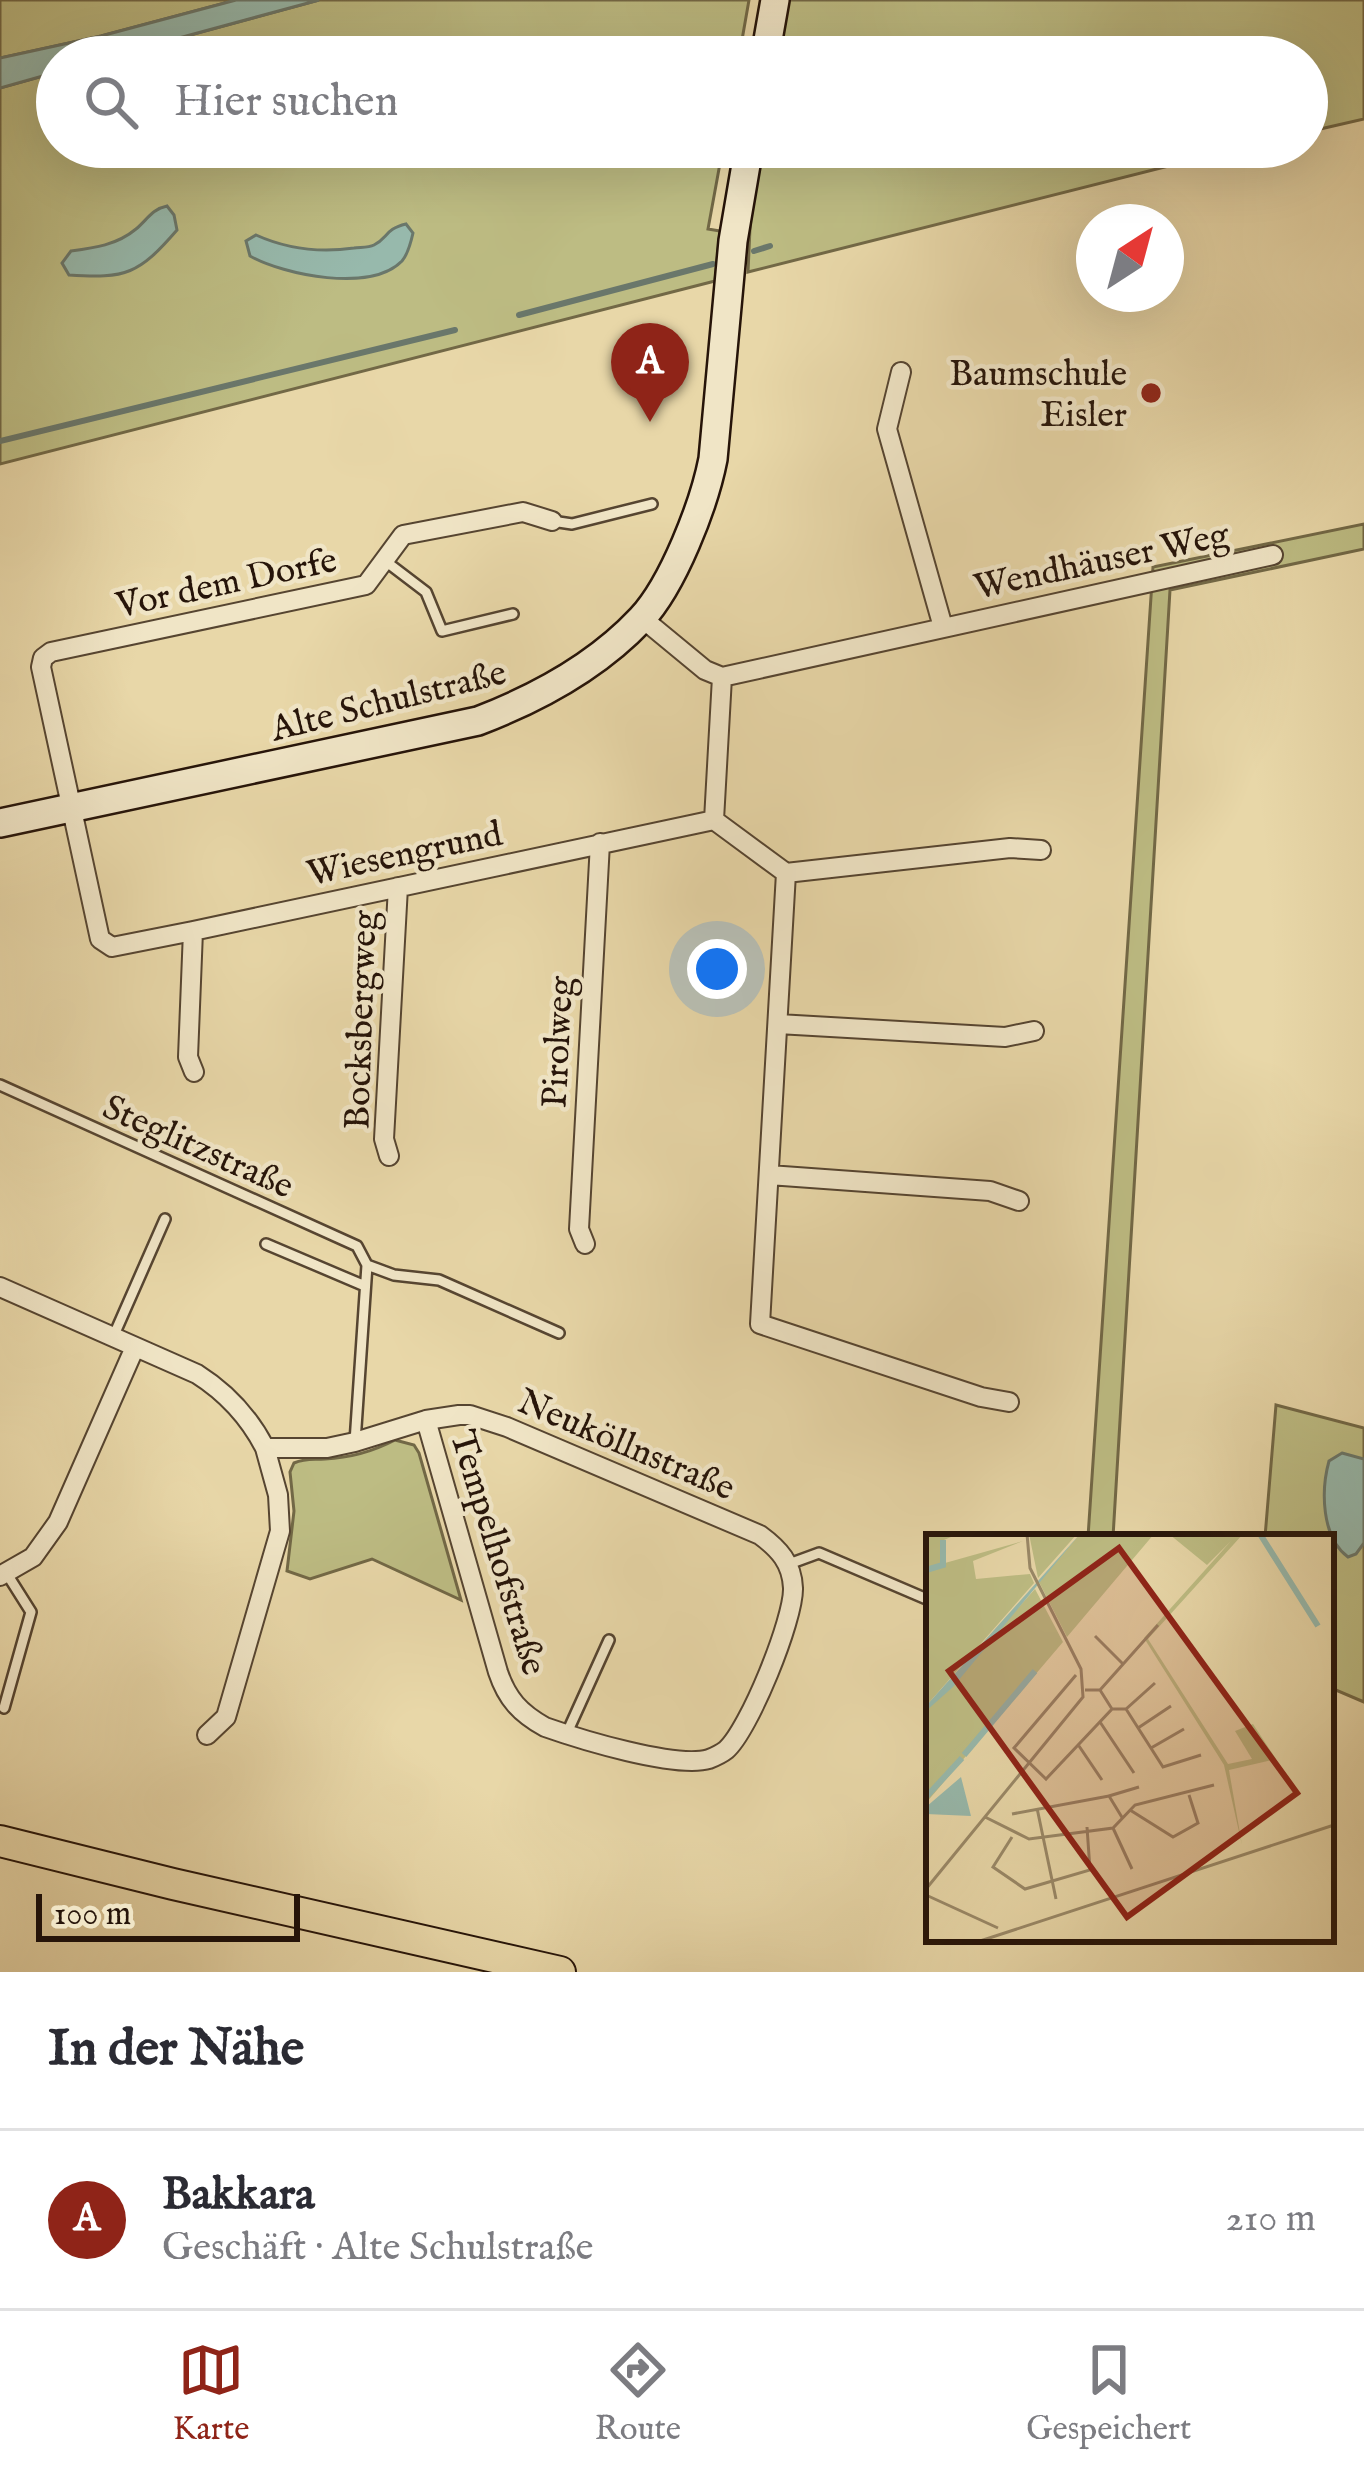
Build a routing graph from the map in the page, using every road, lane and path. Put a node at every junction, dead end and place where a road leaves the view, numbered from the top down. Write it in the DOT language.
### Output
graph roads {
  1 [pos="775,0"];
  2 [pos="769,36"];
  3 [pos="745,168"];
  4 [pos="901,372"];
  5 [pos="652,504"];
  6 [pos="552,521"];
  7 [pos="1274,555"];
  8 [pos="384,560"];
  9 [pos="513,614"];
  10 [pos="642,618"];
  11 [pos="944,627"];
  12 [pos="722,677"];
  13 [pos="73,809"];
  14 [pos="714,820"];
  15 [pos="0,823"];
  16 [pos="600,843"];
  17 [pos="1041,850"];
  18 [pos="786,873"];
  19 [pos="398,887"];
  20 [pos="194,932"];
  21 [pos="778,1024"];
  22 [pos="1034,1031"];
  23 [pos="194,1072"];
  24 [pos="0,1085"];
  25 [pos="389,1156"];
  26 [pos="769,1175"];
  27 [pos="1019,1201"];
  28 [pos="165,1219"];
  29 [pos="266,1244"];
  30 [pos="585,1244"];
  31 [pos="367,1264"];
  32 [pos="365,1286"];
  33 [pos="0,1287"];
  34 [pos="559,1333"];
  35 [pos="113,1338"];
  36 [pos="135,1347"];
  37 [pos="1009,1402"];
  38 [pos="426,1420"];
  39 [pos="355,1442"];
  40 [pos="265,1448"];
  41 [pos="789,1564"];
  42 [pos="3,1575"];
  43 [pos="926,1599"];
  44 [pos="608,1640"];
  45 [pos="4,1708"];
  46 [pos="208,1735"];
  47 [pos="566,1735"];
  48 [pos="0,1840"];
  49 [pos="560,1972"];
  1 -- 2 [label="street"];
  3 -- 10 [label="street, Alte Schulstraße"];
  4 -- 11 [label="street, Wendhäuser Weg"];
  5 -- 6 [label="lane"];
  6 -- 8 [label="street, Vor dem Dorfe"];
  7 -- 11 [label="street, Wendhäuser Weg"];
  8 -- 9 [label="lane"];
  8 -- 13 [label="street, Vor dem Dorfe"];
  10 -- 12 [label="street"];
  10 -- 13 [label="street, Alte Schulstraße"];
  11 -- 12 [label="street, Wendhäuser Weg"];
  12 -- 14 [label="street"];
  13 -- 15 [label="street, Alte Schulstraße"];
  13 -- 20 [label="street, Wiesengrund"];
  14 -- 16 [label="street, Wiesengrund"];
  14 -- 18 [label="street"];
  16 -- 19 [label="street, Wiesengrund"];
  16 -- 30 [label="street, Pirolweg"];
  17 -- 18 [label="street"];
  18 -- 21 [label="street"];
  19 -- 20 [label="street, Wiesengrund"];
  19 -- 25 [label="street, Bocksbergweg"];
  20 -- 23 [label="street"];
  21 -- 22 [label="street"];
  21 -- 26 [label="street"];
  24 -- 31 [label="lane, Steglitzstraße"];
  26 -- 27 [label="street"];
  26 -- 37 [label="street"];
  28 -- 35 [label="lane"];
  29 -- 32 [label="lane"];
  31 -- 32 [label="lane"];
  31 -- 34 [label="lane"];
  32 -- 39 [label="lane"];
  33 -- 35 [label="street"];
  35 -- 36 [label="street"];
  36 -- 40 [label="street"];
  36 -- 42 [label="street"];
  38 -- 39 [label="street, Neuköllnstraße"];
  38 -- 41 [label="street, Neuköllnstraße"];
  38 -- 47 [label="street, Tempelhofstraße"];
  39 -- 40 [label="street, Neuköllnstraße"];
  40 -- 46 [label="street"];
  41 -- 43 [label="lane"];
  41 -- 47 [label="street, Tempelhofstraße"];
  42 -- 45 [label="lane"];
  44 -- 47 [label="lane"];
  48 -- 49 [label="main road"];
}
